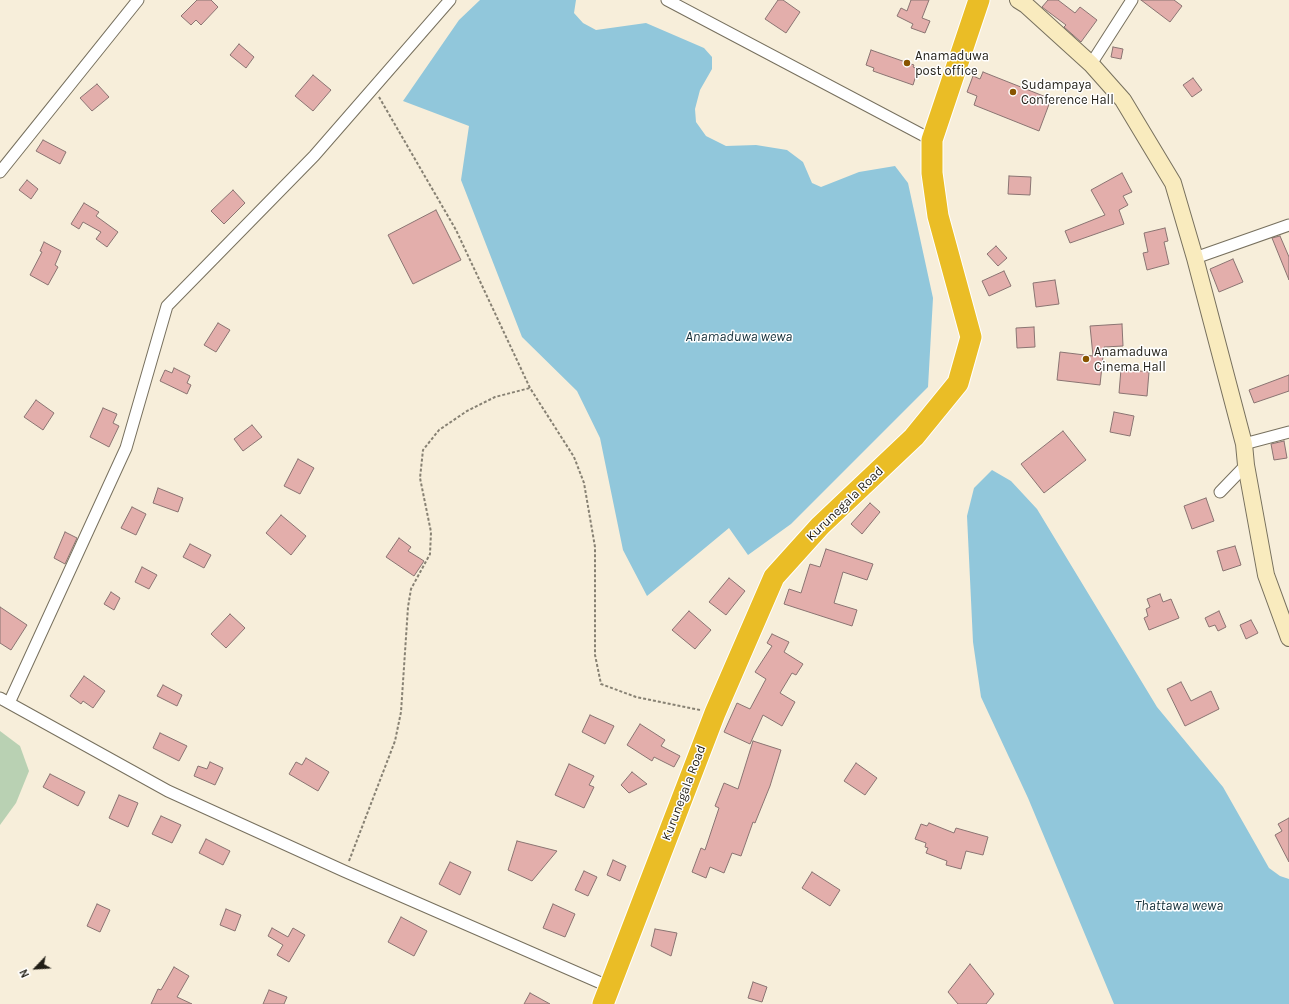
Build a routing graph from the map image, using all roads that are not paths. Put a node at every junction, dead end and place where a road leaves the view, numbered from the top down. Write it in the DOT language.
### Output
graph roads {
  1 [pos="138,0"];
  2 [pos="450,0"];
  3 [pos="667,0"];
  4 [pos="979,0"];
  5 [pos="1018,0"];
  6 [pos="1132,0"];
  7 [pos="1090,64"];
  8 [pos="932,140"];
  9 [pos="0,172"];
  10 [pos="1289,225"];
  11 [pos="1195,258"];
  12 [pos="1289,432"];
  13 [pos="1244,444"];
  14 [pos="1246,465"];
  15 [pos="1220,492"];
  16 [pos="1289,638"];
  17 [pos="5,701"];
  18 [pos="606,995"];
  1 -- 9 [label="street"];
  2 -- 17 [label="street"];
  3 -- 8 [label="street"];
  4 -- 8 [label="highway, Kurunegala Road"];
  5 -- 7 [label="street"];
  6 -- 7 [label="street"];
  7 -- 11 [label="street"];
  8 -- 18 [label="highway, Kurunegala Road"];
  10 -- 11 [label="street"];
  11 -- 13 [label="street"];
  12 -- 13 [label="street"];
  13 -- 14 [label="street"];
  14 -- 15 [label="street"];
  14 -- 16 [label="street"];
  17 -- 18 [label="street"];
}
